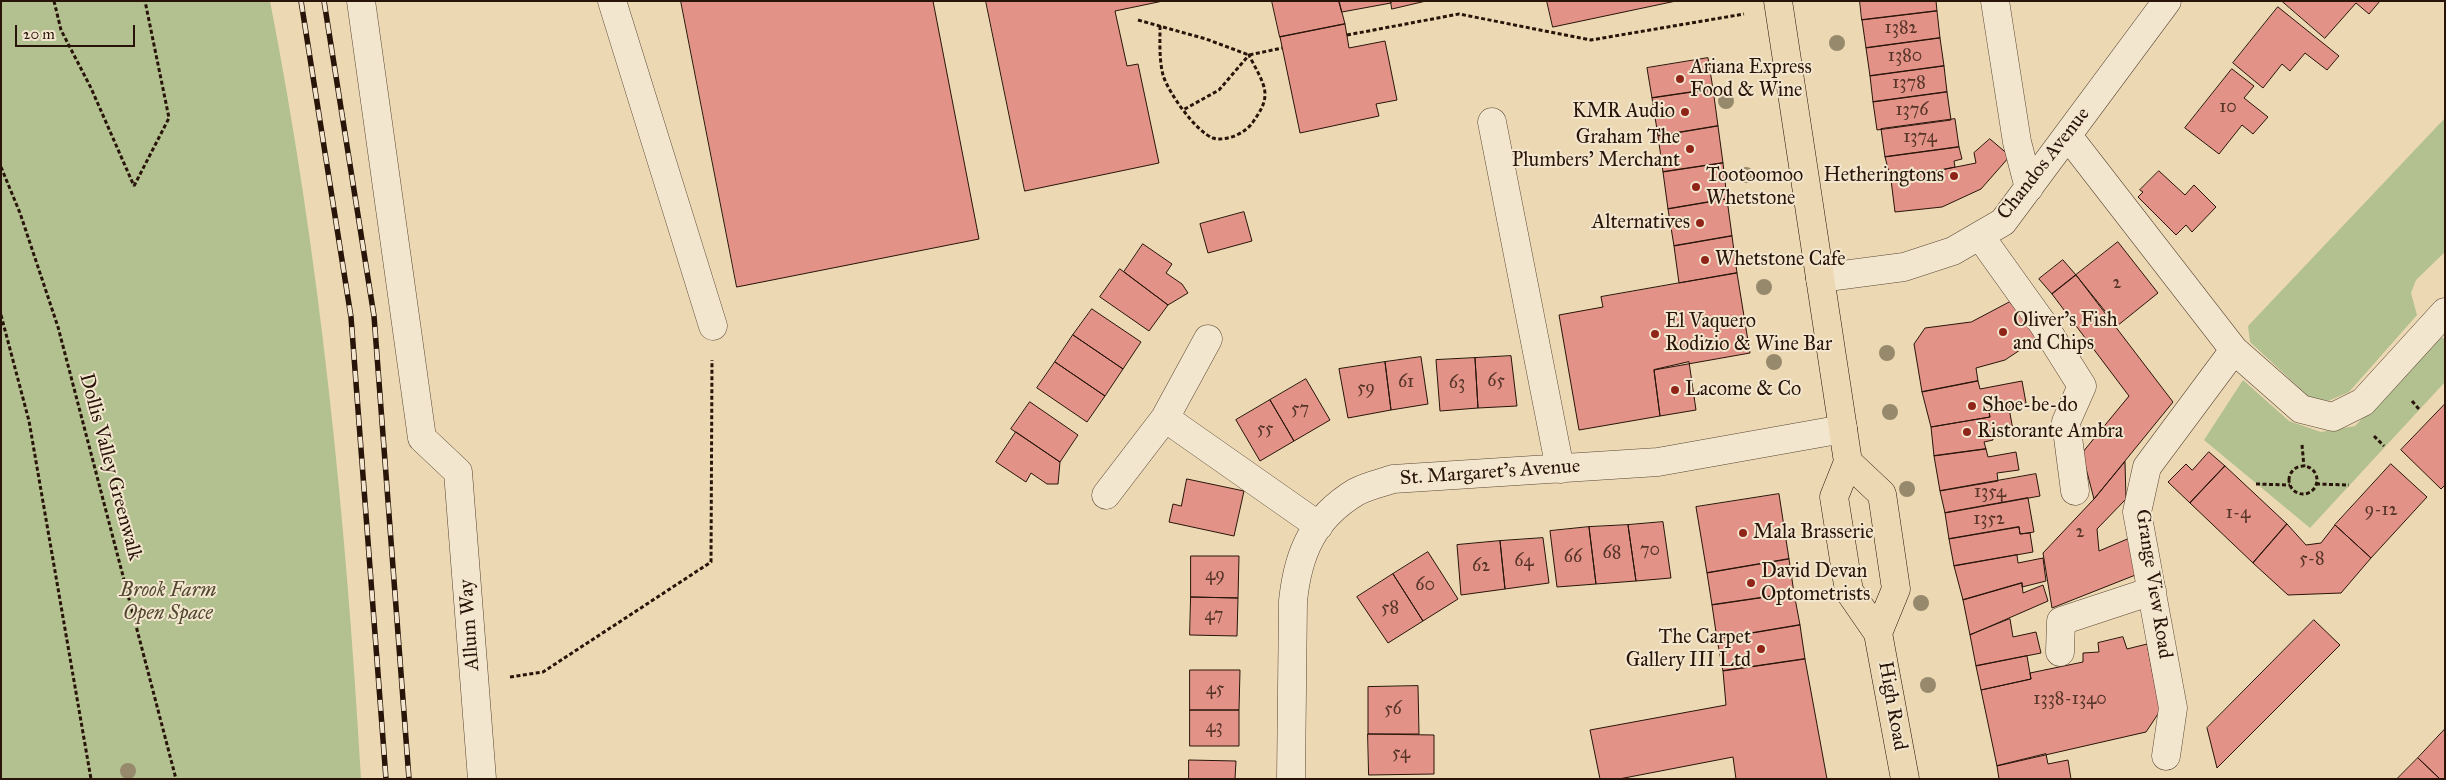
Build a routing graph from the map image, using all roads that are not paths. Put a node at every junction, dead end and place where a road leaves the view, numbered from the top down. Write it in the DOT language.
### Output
graph roads {
  1 [pos="361,1"];
  2 [pos="612,1"];
  3 [pos="1995,1"];
  4 [pos="2167,1"];
  5 [pos="1778,5"];
  6 [pos="1492,122"];
  7 [pos="2068,136"];
  8 [pos="2029,188"];
  9 [pos="1980,236"];
  10 [pos="1820,278"];
  11 [pos="2445,312"];
  12 [pos="713,326"];
  13 [pos="1208,339"];
  14 [pos="2234,350"];
  15 [pos="1165,418"];
  16 [pos="1843,429"];
  17 [pos="1848,462"];
  18 [pos="1560,469"];
  19 [pos="2075,491"];
  20 [pos="1106,495"];
  21 [pos="1319,526"];
  22 [pos="2152,591"];
  23 [pos="1878,632"];
  24 [pos="2060,652"];
  25 [pos="2166,756"];
  26 [pos="482,779"];
  27 [pos="1291,779"];
  28 [pos="1905,779"];
  1 -- 26 [label="street, Allum Way"];
  2 -- 12 [label="street"];
  3 -- 8 [label="street"];
  4 -- 7 [label="street, Chandos Avenue"];
  5 -- 10 [label="main road"];
  6 -- 18 [label="street"];
  7 -- 8 [label="street, Chandos Avenue"];
  7 -- 14 [label="street"];
  8 -- 9 [label="street, Chandos Avenue"];
  9 -- 10 [label="street, Chandos Avenue"];
  9 -- 19 [label="street"];
  10 -- 16 [label="main road"];
  11 -- 14 [label="street"];
  13 -- 15 [label="street"];
  14 -- 22 [label="street, Grange View Road"];
  15 -- 20 [label="street"];
  15 -- 21 [label="street"];
  16 -- 17 [label="main road"];
  16 -- 18 [label="street, St. Margaret's Avenue"];
  17 -- 23 [label="main road, High Road"];
  17 -- 23 [label="main road, High Road"];
  18 -- 21 [label="street, St. Margaret's Avenue"];
  21 -- 27 [label="street, St. Margaret's Avenue"];
  22 -- 24 [label="street"];
  22 -- 25 [label="street, Grange View Road"];
  23 -- 28 [label="main road, High Road"];
}
